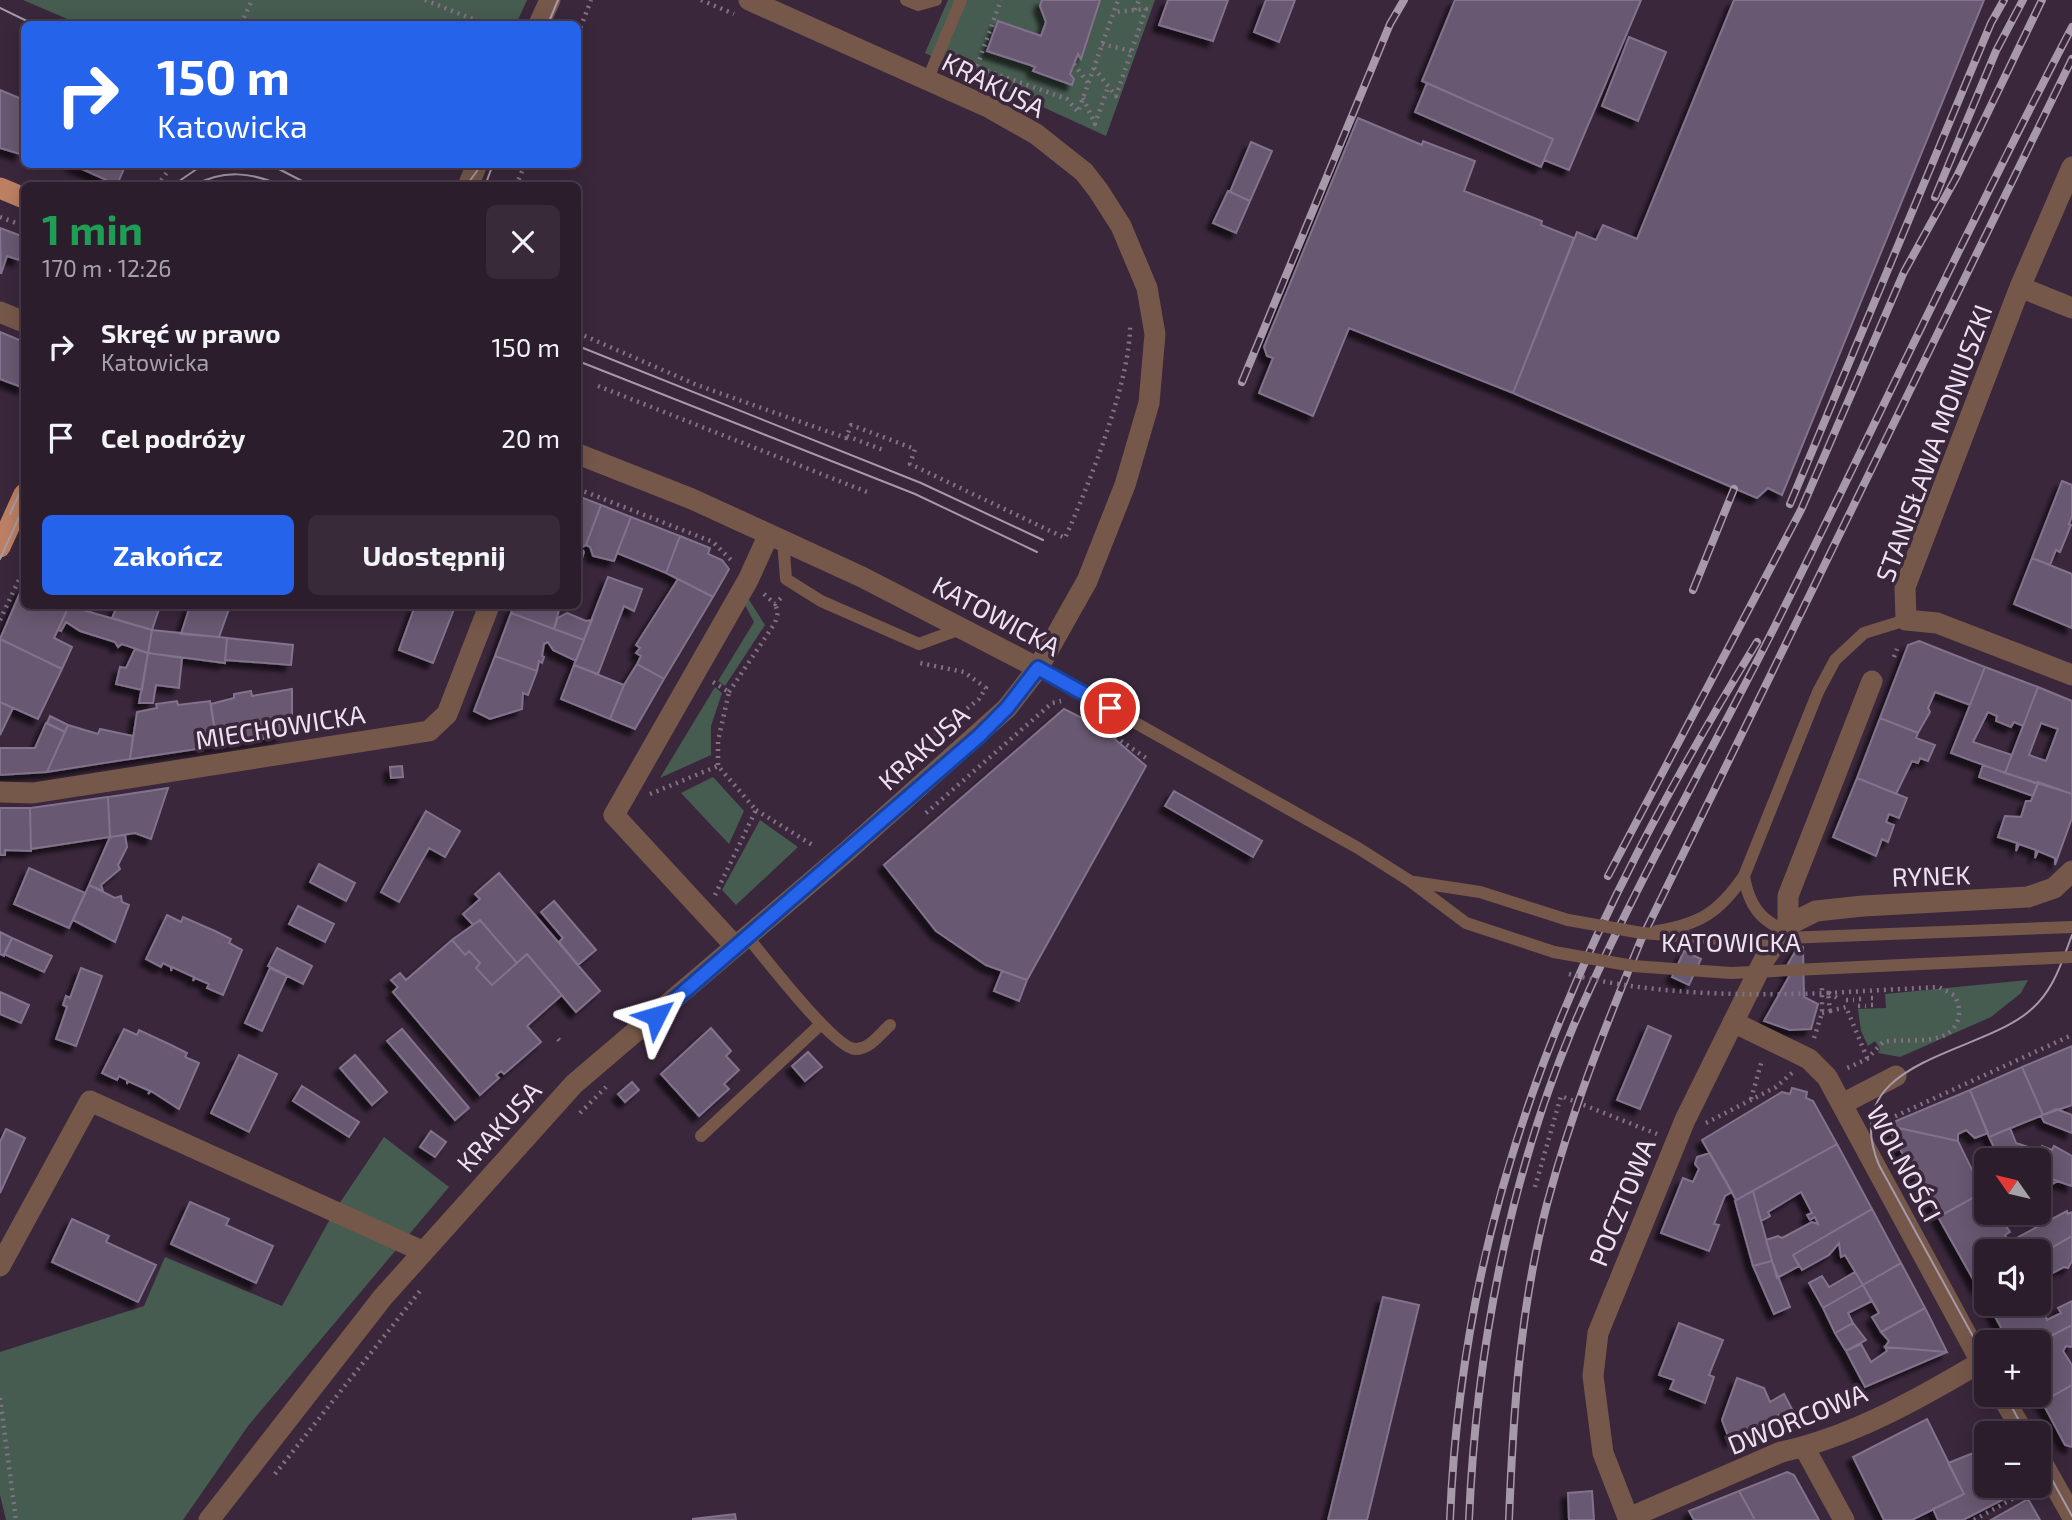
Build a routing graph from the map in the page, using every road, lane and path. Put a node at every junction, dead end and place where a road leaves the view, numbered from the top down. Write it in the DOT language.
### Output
graph roads {
  1 [pos="253,0"];
  2 [pos="425,0"];
  3 [pos="550,0"];
  4 [pos="591,0"];
  5 [pos="701,0"];
  6 [pos="906,0"];
  7 [pos="936,0"];
  8 [pos="961,0"];
  9 [pos="1001,0"];
  10 [pos="1118,0"];
  11 [pos="1139,0"];
  12 [pos="744,8"];
  13 [pos="1135,10"];
  14 [pos="1113,12"];
  15 [pos="242,21"];
  16 [pos="478,21"];
  17 [pos="540,21"];
  18 [pos="581,26"];
  19 [pos="1102,44"];
  20 [pos="1131,51"];
  21 [pos="955,60"];
  22 [pos="1074,64"];
  23 [pos="977,66"];
  24 [pos="1093,67"];
  25 [pos="927,81"];
  26 [pos="1088,83"];
  27 [pos="1108,86"];
  28 [pos="1083,97"];
  29 [pos="2072,167"];
  30 [pos="0,188"];
  31 [pos="21,197"];
  32 [pos="0,217"];
  33 [pos="21,225"];
  34 [pos="2020,287"];
  35 [pos="2072,308"];
  36 [pos="1129,311"];
  37 [pos="0,312"];
  38 [pos="21,320"];
  39 [pos="581,335"];
  40 [pos="598,386"];
  41 [pos="847,436"];
  42 [pos="883,450"];
  43 [pos="581,455"];
  44 [pos="581,490"];
  45 [pos="867,492"];
  46 [pos="21,502"];
  47 [pos="776,537"];
  48 [pos="0,547"];
  49 [pos="732,560"];
  50 [pos="21,575"];
  51 [pos="775,604"];
  52 [pos="488,609"];
  53 [pos="0,620"];
  54 [pos="1906,620"];
  55 [pos="963,628"];
  56 [pos="1897,649"];
  57 [pos="1894,657"];
  58 [pos="919,663"];
  59 [pos="1038,668"];
  60 [pos="696,670"];
  61 [pos="2072,675"];
  62 [pos="1872,681"];
  63 [pos="729,692"];
  64 [pos="1064,701"];
  65 [pos="1085,716"];
  66 [pos="918,748"];
  67 [pos="1149,760"];
  68 [pos="718,766"];
  69 [pos="0,792"];
  70 [pos="756,810"];
  71 [pos="614,815"];
  72 [pos="922,816"];
  73 [pos="814,846"];
  74 [pos="2072,872"];
  75 [pos="1744,876"];
  76 [pos="1410,881"];
  77 [pos="717,899"];
  78 [pos="2072,927"];
  79 [pos="1795,932"];
  80 [pos="1642,933"];
  81 [pos="741,941"];
  82 [pos="2072,957"];
  83 [pos="1828,993"];
  84 [pos="1878,998"];
  85 [pos="1839,999"];
  86 [pos="1846,1000"];
  87 [pos="1857,1002"];
  88 [pos="1878,1005"];
  89 [pos="1830,1011"];
  90 [pos="1822,1013"];
  91 [pos="1733,1022"];
  92 [pos="821,1024"];
  93 [pos="890,1025"];
  94 [pos="2072,1035"];
  95 [pos="1756,1057"];
  96 [pos="1809,1059"];
  97 [pos="1867,1059"];
  98 [pos="1827,1077"];
  99 [pos="1888,1080"];
  100 [pos="611,1083"];
  101 [pos="1751,1100"];
  102 [pos="1842,1104"];
  103 [pos="1896,1114"];
  104 [pos="575,1118"];
  105 [pos="1701,1126"];
  106 [pos="1858,1135"];
  107 [pos="701,1136"];
  108 [pos="1661,1136"];
  109 [pos="1535,1187"];
  110 [pos="422,1251"];
  111 [pos="0,1266"];
  112 [pos="426,1283"];
  113 [pos="1974,1348"];
  114 [pos="1974,1371"];
  115 [pos="0,1398"];
  116 [pos="1804,1447"];
  117 [pos="272,1478"];
  118 [pos="2055,1484"];
  119 [pos="2072,1516"];
  120 [pos="1630,1519"];
  121 [pos="16,1520"];
  122 [pos="209,1520"];
  123 [pos="1844,1520"];
  124 [pos="1973,1520"];
  1 -- 15 [label="path"];
  2 -- 16 [label="path"];
  3 -- 17 [label="street"];
  4 -- 18 [label="path"];
  5 -- 12 [label="path"];
  6 -- 7 [label="lane"];
  8 -- 25 [label="lane"];
  9 -- 23 [label="path"];
  10 -- 14 [label="path"];
  11 -- 13 [label="path"];
  12 -- 25 [label="street, KRAKUSA"];
  13 -- 14 [label="path"];
  13 -- 20 [label="path"];
  14 -- 19 [label="path"];
  19 -- 20 [label="path"];
  19 -- 24 [label="path"];
  20 -- 27 [label="path"];
  21 -- 23 [label="path"];
  22 -- 26 [label="path"];
  23 -- 28 [label="path"];
  24 -- 26 [label="path"];
  24 -- 27 [label="path"];
  25 -- 59 [label="street, KRAKUSA"];
  26 -- 28 [label="path"];
  27 -- 28 [label="path"];
  29 -- 34 [label="street, STANISŁAWA MONIUSZKI"];
  30 -- 31 [label="main road"];
  32 -- 33 [label="path"];
  34 -- 35 [label="street, STANISŁAWA MONIUSZKI"];
  34 -- 54 [label="street, STANISŁAWA MONIUSZKI"];
  36 -- 41 [label="path"];
  37 -- 38 [label="street"];
  39 -- 41 [label="path"];
  40 -- 45 [label="path"];
  41 -- 42 [label="path"];
  43 -- 47 [label="street, KATOWICKA"];
  44 -- 49 [label="path"];
  46 -- 48 [label="main road"];
  47 -- 55 [label="street, KATOWICKA"];
  47 -- 55 [label="lane"];
  47 -- 60 [label="street"];
  50 -- 53 [label="path"];
  51 -- 63 [label="path"];
  52 -- 69 [label="street, MIECHOWICKA"];
  54 -- 61 [label="street"];
  54 -- 75 [label="lane"];
  55 -- 59 [label="street, KATOWICKA"];
  56 -- 57 [label="path"];
  58 -- 66 [label="path"];
  59 -- 76 [label="lane, KATOWICKA"];
  59 -- 81 [label="street, KRAKUSA"];
  60 -- 63 [label="path"];
  60 -- 71 [label="street"];
  62 -- 79 [label="street"];
  63 -- 68 [label="path"];
  64 -- 72 [label="path"];
  65 -- 67 [label="path"];
  68 -- 70 [label="path"];
  68 -- 71 [label="path"];
  70 -- 73 [label="path"];
  70 -- 77 [label="path"];
  71 -- 81 [label="street"];
  74 -- 79 [label="street, RYNEK"];
  75 -- 79 [label="lane, bridge"];
  75 -- 80 [label="lane, bridge"];
  76 -- 80 [label="lane, KATOWICKA, bridge"];
  76 -- 82 [label="lane, KATOWICKA, bridge"];
  78 -- 79 [label="lane, KATOWICKA, bridge"];
  79 -- 80 [label="lane, KATOWICKA, bridge"];
  79 -- 91 [label="street, POCZTOWA"];
  81 -- 92 [label="lane"];
  81 -- 110 [label="street, KRAKUSA"];
  83 -- 85 [label="path"];
  83 -- 89 [label="path, bridge"];
  83 -- 97 [label="path"];
  84 -- 87 [label="path"];
  86 -- 87 [label="path"];
  87 -- 88 [label="path"];
  89 -- 90 [label="path"];
  89 -- 97 [label="path"];
  91 -- 96 [label="street, WOLNOŚCI"];
  91 -- 120 [label="street, POCZTOWA"];
  92 -- 93 [label="lane"];
  92 -- 107 [label="lane"];
  94 -- 103 [label="path"];
  95 -- 101 [label="path"];
  96 -- 98 [label="street, WOLNOŚCI"];
  96 -- 101 [label="path"];
  97 -- 98 [label="path"];
  97 -- 99 [label="path"];
  98 -- 102 [label="street, WOLNOŚCI"];
  99 -- 102 [label="street"];
  99 -- 103 [label="path"];
  100 -- 104 [label="path"];
  101 -- 105 [label="path"];
  102 -- 106 [label="street, WOLNOŚCI"];
  103 -- 106 [label="path"];
  106 -- 113 [label="street, WOLNOŚCI"];
  108 -- 109 [label="path"];
  110 -- 111 [label="street"];
  110 -- 122 [label="street, KRAKUSA"];
  112 -- 117 [label="path"];
  114 -- 116 [label="street, DWORCOWA"];
  115 -- 121 [label="path"];
  116 -- 120 [label="street, DWORCOWA"];
  116 -- 123 [label="street"];
  118 -- 119 [label="street"];
  118 -- 124 [label="path"];
}
